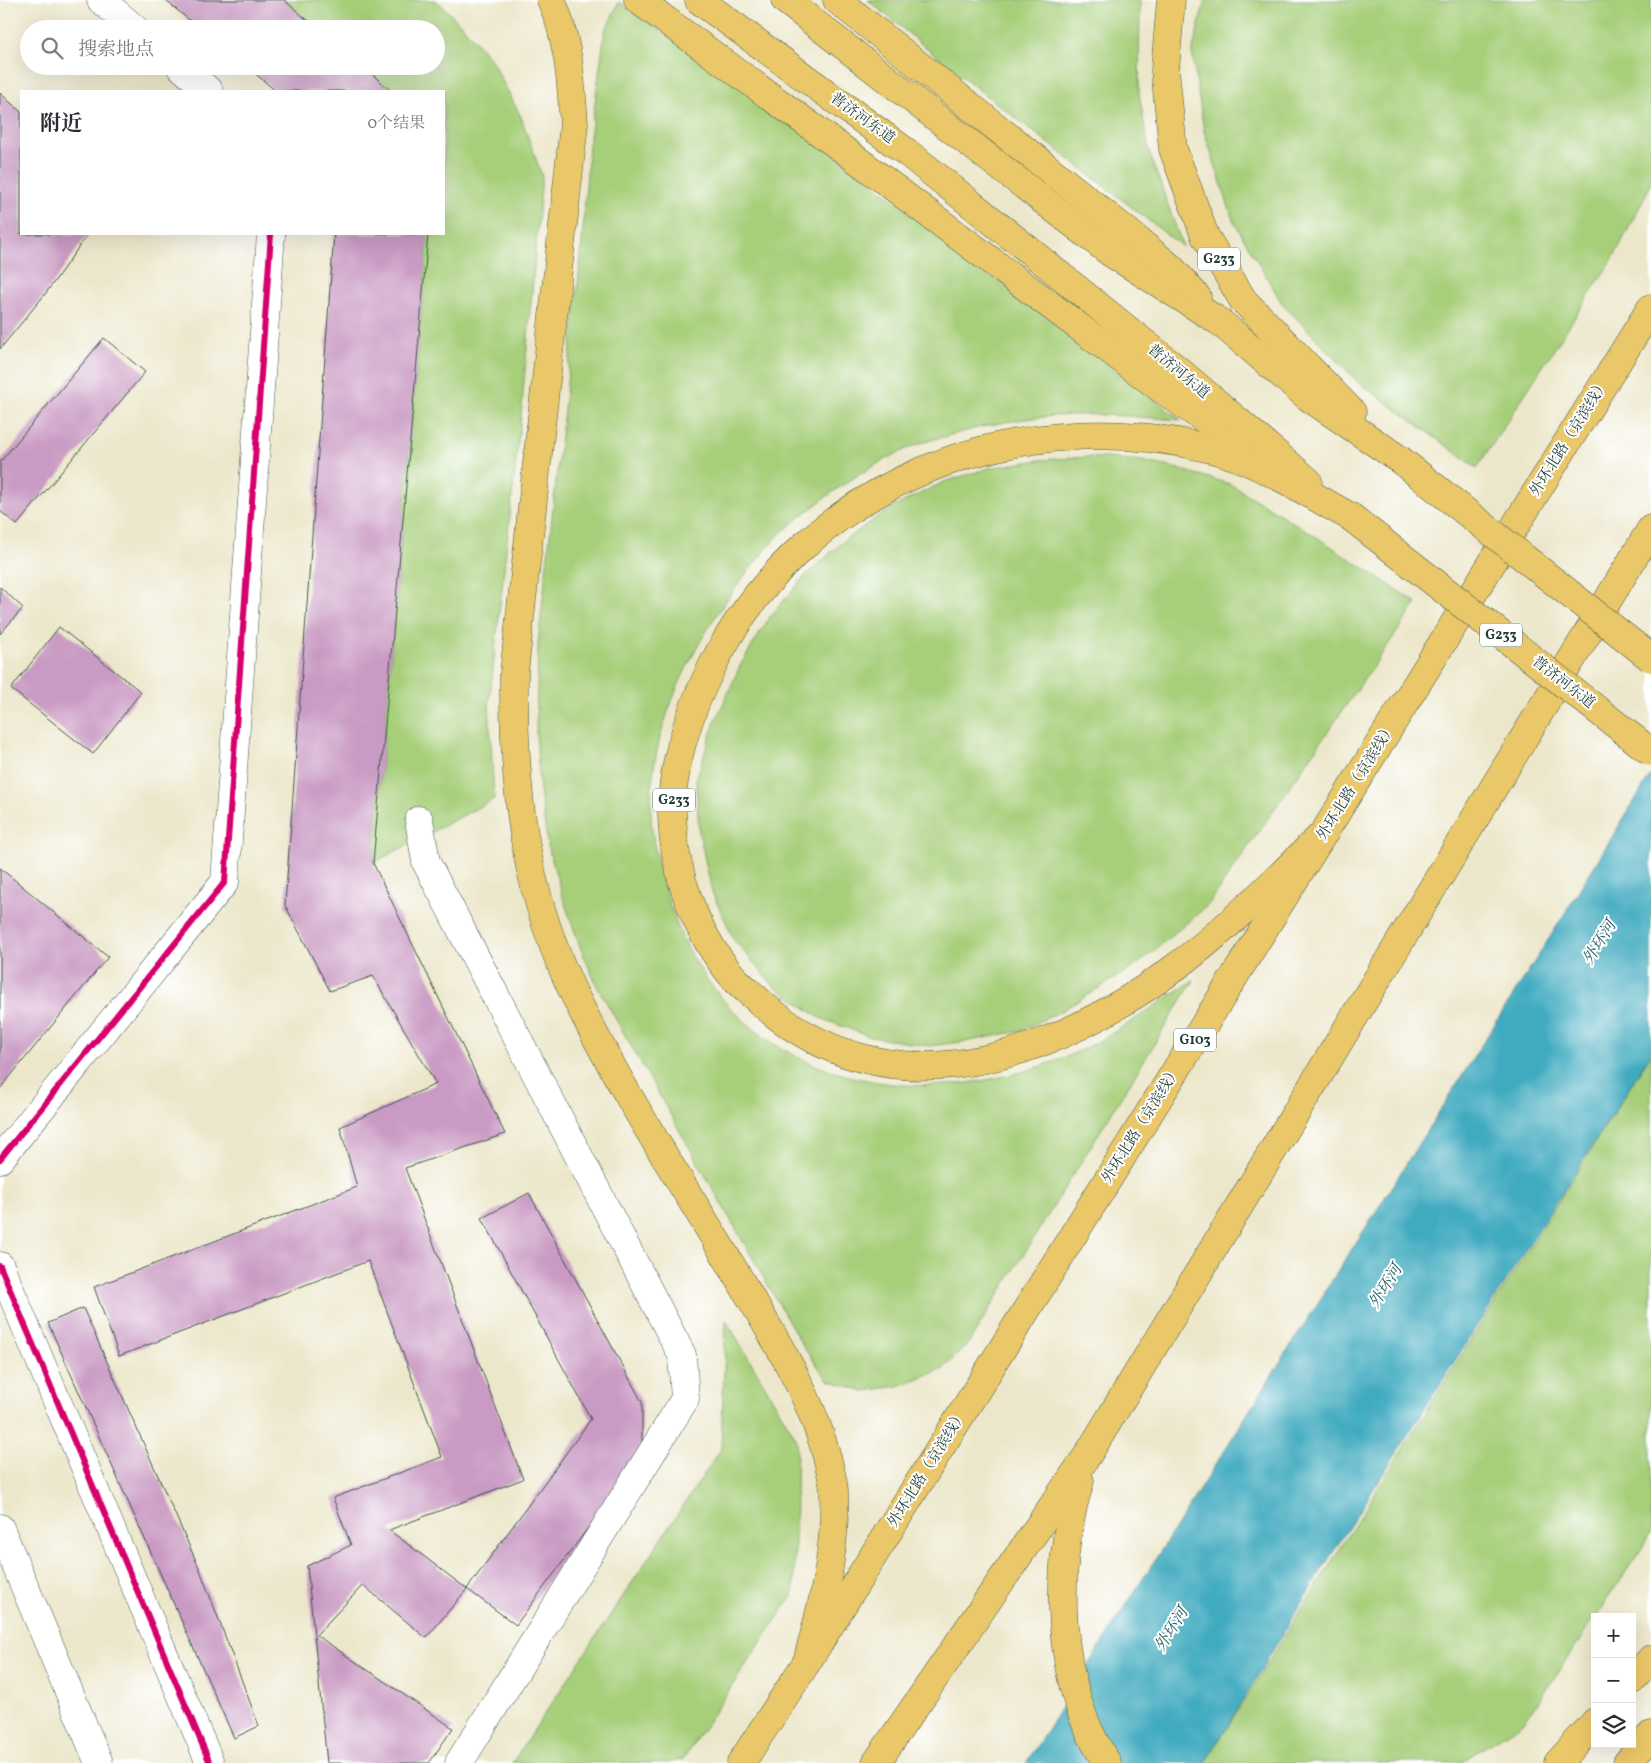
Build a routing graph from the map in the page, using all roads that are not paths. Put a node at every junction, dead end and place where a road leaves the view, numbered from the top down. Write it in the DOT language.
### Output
graph roads {
  1 [pos="101,0"];
  2 [pos="551,0"];
  3 [pos="638,0"];
  4 [pos="699,0"];
  5 [pos="785,0"];
  6 [pos="837,0"];
  7 [pos="1171,0"];
  8 [pos="124,20"];
  9 [pos="190,75"];
  10 [pos="208,90"];
  11 [pos="271,235"];
  12 [pos="1650,309"];
  13 [pos="1220,322"];
  14 [pos="1398,459"];
  15 [pos="1351,517"];
  16 [pos="1651,529"];
  17 [pos="1643,549"];
  18 [pos="1651,658"];
  19 [pos="1651,752"];
  20 [pos="419,820"];
  21 [pos="1325,832"];
  22 [pos="0,1159"];
  23 [pos="0,1266"];
  24 [pos="1087,1456"];
  25 [pos="0,1528"];
  26 [pos="1651,1659"];
  27 [pos="807,1662"];
  28 [pos="1636,1676"];
  29 [pos="1591,1726"];
  30 [pos="1651,1736"];
  31 [pos="99,1763"];
  32 [pos="210,1763"];
  33 [pos="459,1763"];
  34 [pos="741,1763"];
  35 [pos="876,1763"];
  36 [pos="1107,1763"];
  37 [pos="1558,1763"];
  38 [pos="1627,1763"];
  1 -- 8 [label="street"];
  2 -- 27 [label="highway"];
  3 -- 15 [label="highway"];
  4 -- 15 [label="highway, 普济河东道"];
  5 -- 13 [label="highway"];
  6 -- 13 [label="highway"];
  7 -- 14 [label="highway, G233"];
  9 -- 10 [label="street"];
  11 -- 22 [label="street"];
  12 -- 21 [label="highway, 外环北路（京滨线） / G103"];
  13 -- 14 [label="highway"];
  14 -- 18 [label="highway, G233, bridge"];
  15 -- 19 [label="highway, 普济河东道 / G233, bridge"];
  15 -- 21 [label="highway, G233"];
  16 -- 17 [label="highway"];
  17 -- 24 [label="highway"];
  20 -- 33 [label="street"];
  21 -- 27 [label="highway, 外环北路（京滨线） / G103"];
  23 -- 32 [label="street"];
  24 -- 35 [label="highway"];
  24 -- 36 [label="highway"];
  25 -- 31 [label="street"];
  26 -- 28 [label="highway"];
  27 -- 34 [label="highway, 外环北路（京滨线） / G103"];
  29 -- 37 [label="highway"];
  30 -- 38 [label="highway"];
}
